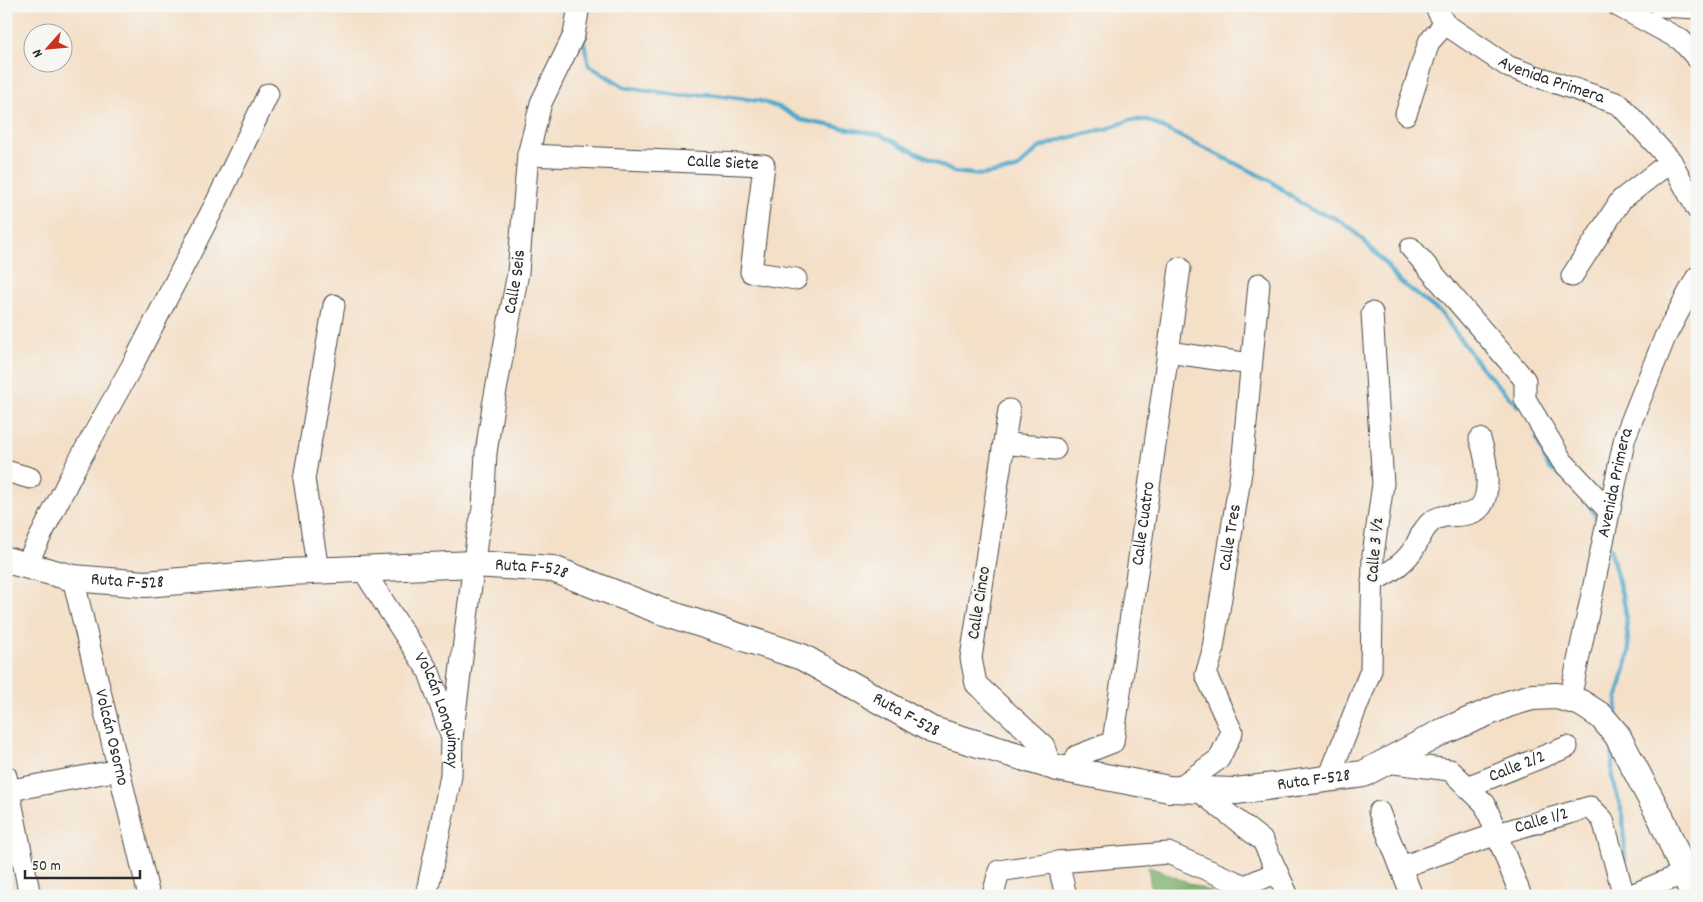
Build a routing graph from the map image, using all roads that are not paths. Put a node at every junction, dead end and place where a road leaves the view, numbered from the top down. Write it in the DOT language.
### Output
graph roads {
  1 [pos="579,6"];
  2 [pos="1618,6"];
  3 [pos="1660,6"];
  4 [pos="1697,8"];
  5 [pos="1440,15"];
  6 [pos="1697,58"];
  7 [pos="268,94"];
  8 [pos="1406,114"];
  9 [pos="528,155"];
  10 [pos="1671,161"];
  11 [pos="1697,209"];
  12 [pos="1410,248"];
  13 [pos="1180,268"];
  14 [pos="1572,276"];
  15 [pos="1697,277"];
  16 [pos="796,279"];
  17 [pos="1259,284"];
  18 [pos="334,306"];
  19 [pos="1372,314"];
  20 [pos="1168,352"];
  21 [pos="1251,364"];
  22 [pos="1009,410"];
  23 [pos="1480,439"];
  24 [pos="1004,443"];
  25 [pos="1032,446"];
  26 [pos="6,472"];
  27 [pos="30,478"];
  28 [pos="1609,511"];
  29 [pos="16,563"];
  30 [pos="474,564"];
  31 [pos="363,570"];
  32 [pos="318,571"];
  33 [pos="73,578"];
  34 [pos="1372,581"];
  35 [pos="1570,699"];
  36 [pos="452,738"];
  37 [pos="1567,747"];
  38 [pos="1386,762"];
  39 [pos="1066,764"];
  40 [pos="119,770"];
  41 [pos="1328,780"];
  42 [pos="1192,784"];
  43 [pos="7,786"];
  44 [pos="1467,787"];
  45 [pos="1379,812"];
  46 [pos="1497,834"];
  47 [pos="1058,862"];
  48 [pos="1401,867"];
  49 [pos="1277,872"];
  50 [pos="1691,884"];
  51 [pos="30,896"];
  52 [pos="149,896"];
  53 [pos="426,896"];
  54 [pos="993,896"];
  55 [pos="1066,896"];
  56 [pos="1288,896"];
  57 [pos="1412,896"];
  58 [pos="1521,896"];
  59 [pos="1624,896"];
  60 [pos="1628,896"];
  1 -- 9 [label="street, Calle Seis"];
  2 -- 6 [label="street"];
  3 -- 4 [label="street"];
  5 -- 8 [label="street"];
  5 -- 10 [label="street, Avenida Primera"];
  7 -- 29 [label="street"];
  9 -- 16 [label="street, Calle Siete"];
  9 -- 30 [label="street, Calle Seis"];
  10 -- 11 [label="street, Avenida Primera"];
  10 -- 14 [label="street"];
  12 -- 28 [label="street"];
  13 -- 20 [label="street, Calle Cuatro"];
  15 -- 28 [label="street, Avenida Primera"];
  17 -- 21 [label="street, Calle Tres"];
  18 -- 32 [label="street"];
  19 -- 34 [label="street, Calle 3 ½"];
  20 -- 21 [label="street"];
  20 -- 39 [label="street, Calle Cuatro"];
  21 -- 42 [label="street, Calle Tres"];
  22 -- 24 [label="street, Calle Cinco"];
  23 -- 34 [label="street"];
  24 -- 25 [label="street"];
  24 -- 39 [label="street, Calle Cinco"];
  26 -- 27 [label="street"];
  28 -- 35 [label="street, Avenida Primera"];
  29 -- 33 [label="main road, Ruta F-528"];
  30 -- 31 [label="main road, Ruta F-528"];
  30 -- 36 [label="street, Calle Seis"];
  30 -- 39 [label="main road, Ruta F-528"];
  31 -- 32 [label="main road, Ruta F-528"];
  31 -- 36 [label="street, Volcán Lonquimay"];
  32 -- 33 [label="main road, Ruta F-528"];
  33 -- 40 [label="street, Volcán Osorno"];
  34 -- 41 [label="street, Calle 3 ½"];
  35 -- 38 [label="main road, Ruta F-528"];
  35 -- 50 [label="main road, Ruta F-528"];
  36 -- 53 [label="street, Volcán Lonquimay"];
  37 -- 44 [label="street, Calle 2/2"];
  38 -- 41 [label="main road, Ruta F-528"];
  38 -- 44 [label="street"];
  39 -- 42 [label="main road, Ruta F-528"];
  40 -- 43 [label="street"];
  40 -- 52 [label="street, Volcán Osorno"];
  41 -- 42 [label="main road, Ruta F-528"];
  42 -- 49 [label="street"];
  43 -- 51 [label="street"];
  44 -- 46 [label="street"];
  45 -- 48 [label="street"];
  46 -- 48 [label="street, Calle 1/2"];
  46 -- 58 [label="street"];
  46 -- 59 [label="street, Calle 1/2"];
  47 -- 49 [label="street"];
  47 -- 54 [label="street"];
  47 -- 55 [label="street"];
  48 -- 57 [label="street"];
  49 -- 56 [label="street"];
  50 -- 60 [label="street"];
}
